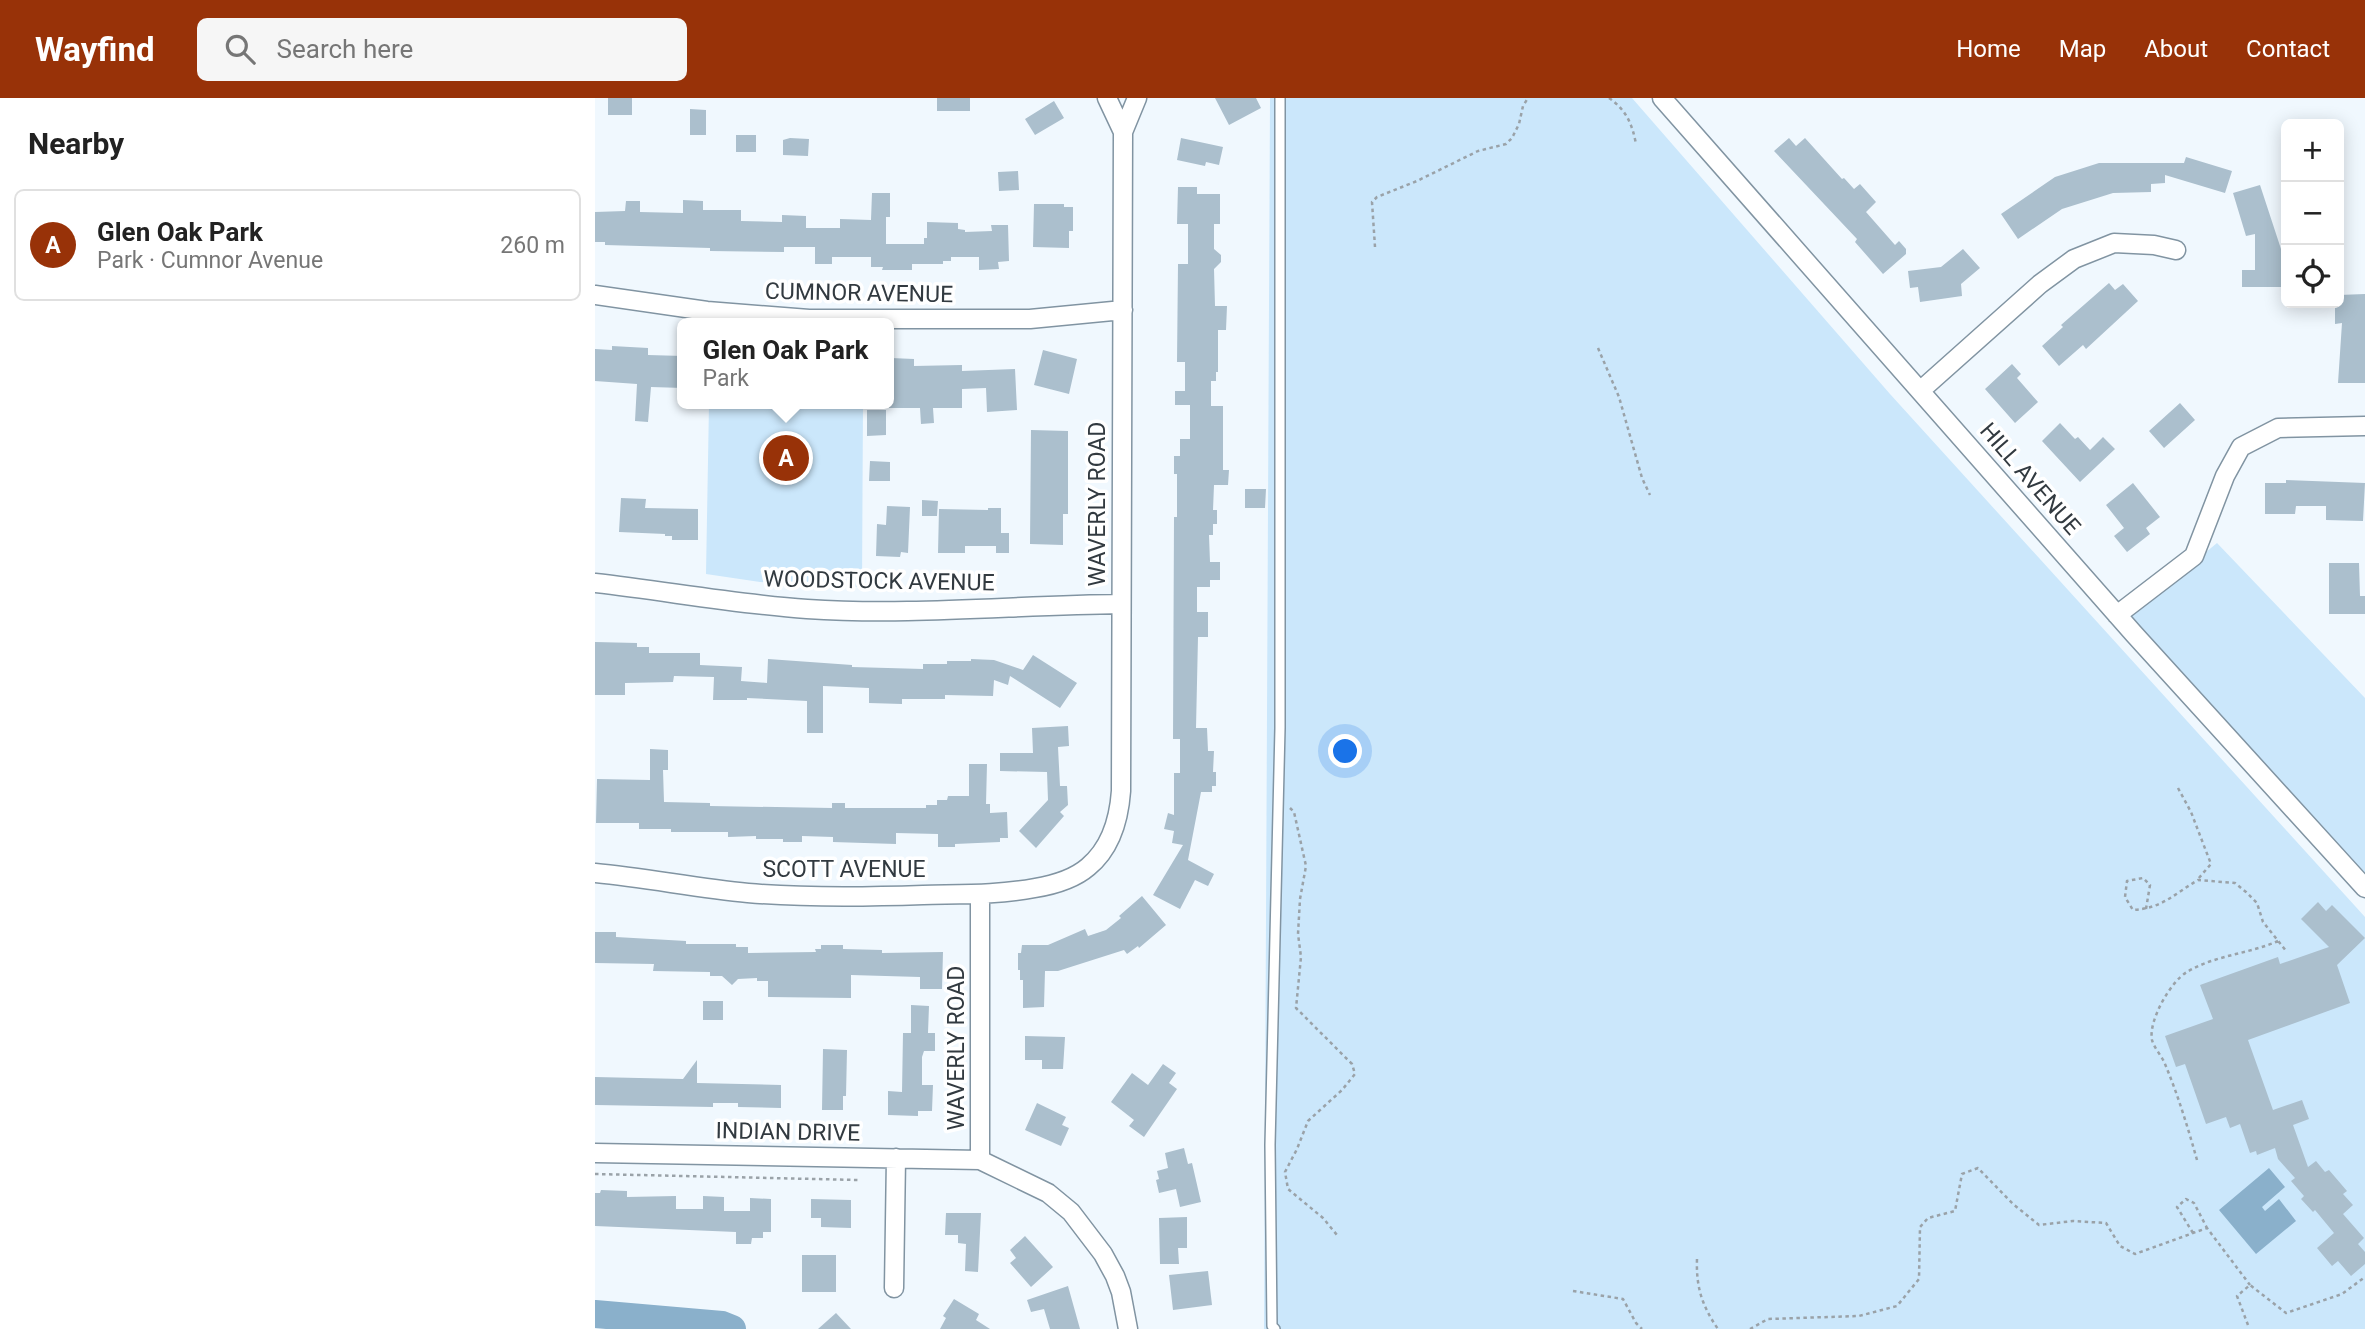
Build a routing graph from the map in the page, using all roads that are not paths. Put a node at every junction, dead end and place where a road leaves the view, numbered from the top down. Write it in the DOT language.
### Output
graph roads {
  1 [pos="1107,98"];
  2 [pos="1137,98"];
  3 [pos="1280,98"];
  4 [pos="1662,98"];
  5 [pos="1123,132"];
  6 [pos="2176,250"];
  7 [pos="595,295"];
  8 [pos="1123,310"];
  9 [pos="796,318"];
  10 [pos="894,319"];
  11 [pos="1920,391"];
  12 [pos="2365,426"];
  13 [pos="595,583"];
  14 [pos="1121,604"];
  15 [pos="2117,615"];
  16 [pos="1089,866"];
  17 [pos="595,873"];
  18 [pos="2365,888"];
  19 [pos="980,894"];
  20 [pos="595,1153"];
  21 [pos="896,1158"];
  22 [pos="980,1160"];
  23 [pos="894,1288"];
  24 [pos="1273,1328"];
  25 [pos="1128,1329"];
  1 -- 5 [label="street, WAVERLY ROAD"];
  2 -- 5 [label="street, WAVERLY ROAD"];
  3 -- 24 [label="lane"];
  4 -- 11 [label="street, HILL AVENUE"];
  5 -- 8 [label="street, WAVERLY ROAD"];
  6 -- 11 [label="street"];
  7 -- 9 [label="street, CUMNOR AVENUE"];
  8 -- 10 [label="street, CUMNOR AVENUE"];
  8 -- 14 [label="street, WAVERLY ROAD"];
  11 -- 15 [label="street, HILL AVENUE"];
  12 -- 15 [label="street"];
  13 -- 14 [label="street, WOODSTOCK AVENUE"];
  14 -- 16 [label="street, WAVERLY ROAD"];
  15 -- 18 [label="street, HILL AVENUE"];
  16 -- 19 [label="street, SCOTT AVENUE"];
  17 -- 19 [label="street, SCOTT AVENUE"];
  19 -- 22 [label="street, WAVERLY ROAD"];
  20 -- 21 [label="street, INDIAN DRIVE"];
  21 -- 22 [label="street, INDIAN DRIVE"];
  21 -- 23 [label="street"];
  22 -- 25 [label="street"];
}
